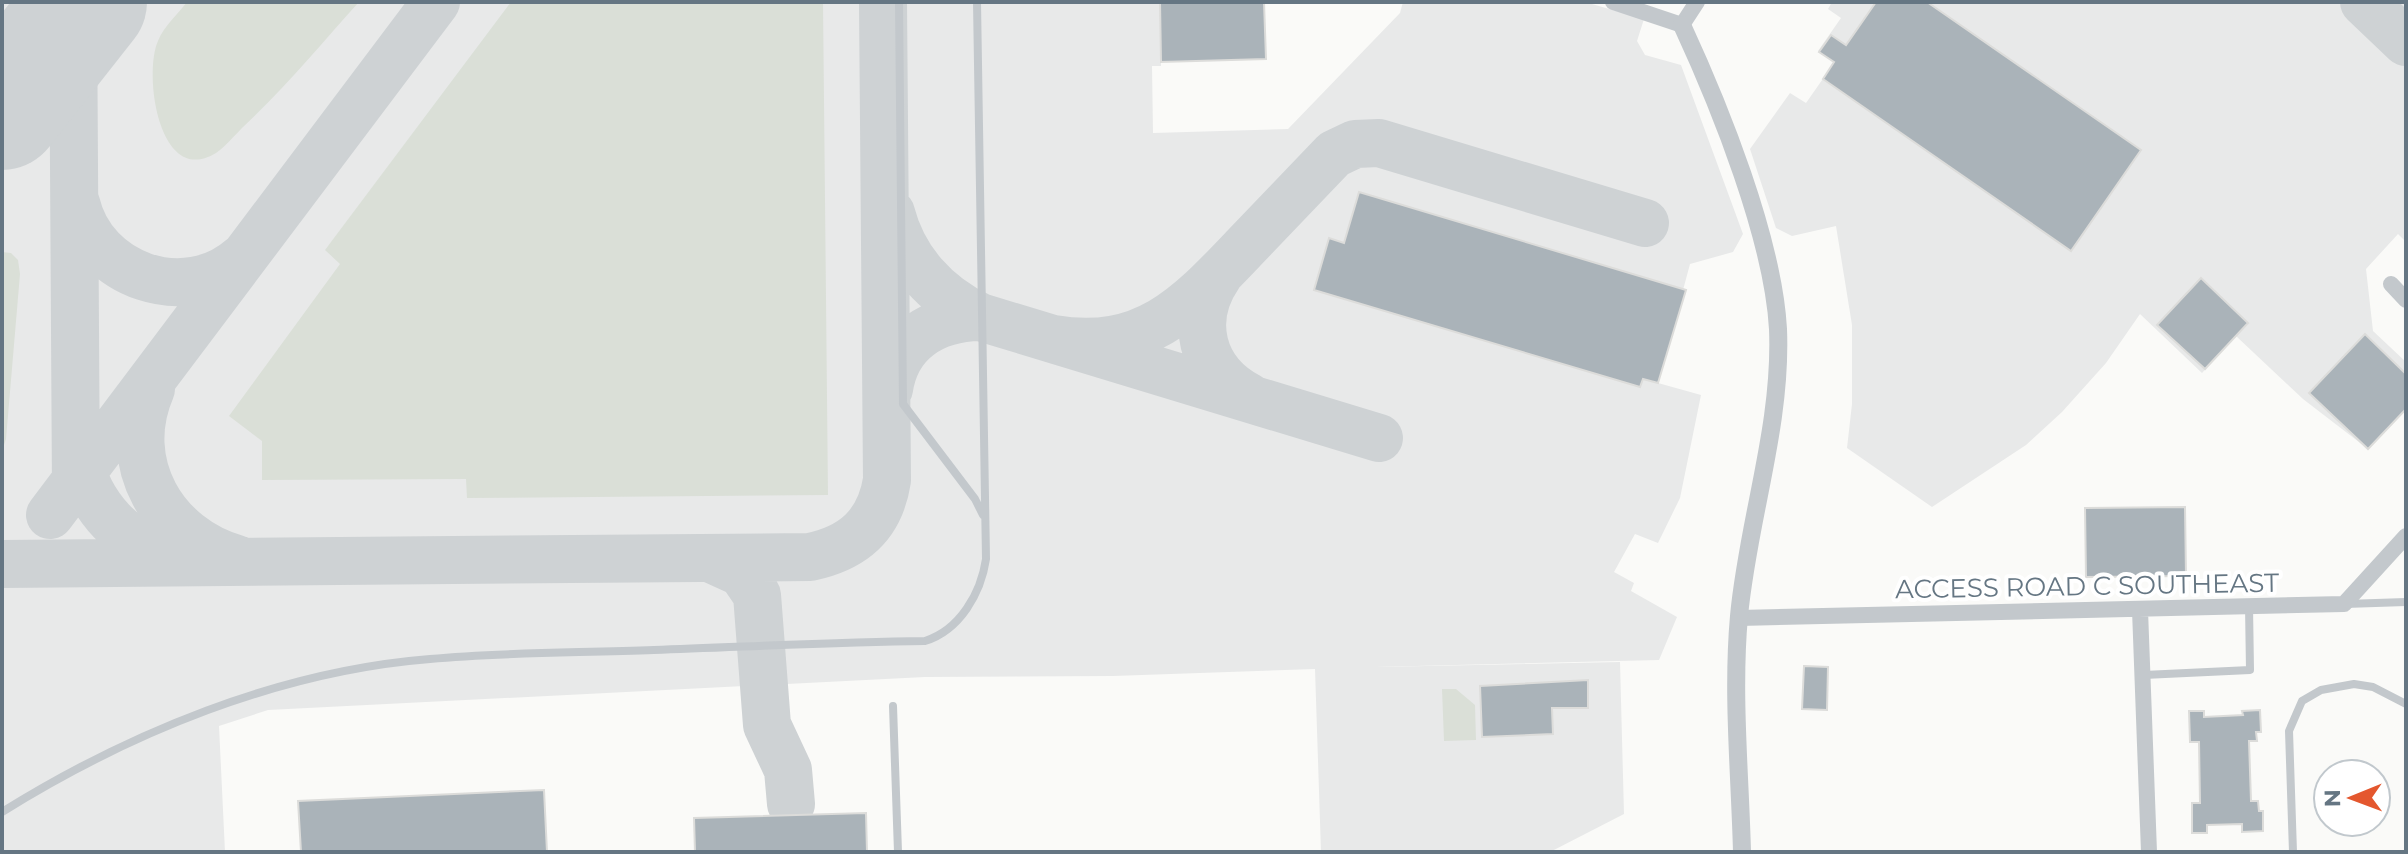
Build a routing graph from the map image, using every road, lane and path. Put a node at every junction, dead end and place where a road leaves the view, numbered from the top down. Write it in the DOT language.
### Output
graph roads {
  1 [pos="899,2"];
  2 [pos="977,2"];
  3 [pos="1613,2"];
  4 [pos="1697,2"];
  5 [pos="1682,25"];
  6 [pos="2391,284"];
  7 [pos="2406,300"];
  8 [pos="985,524"];
  9 [pos="2406,536"];
  10 [pos="2406,602"];
  11 [pos="2344,604"];
  12 [pos="2249,606"];
  13 [pos="2140,610"];
  14 [pos="1739,618"];
  15 [pos="2144,675"];
  16 [pos="2406,704"];
  17 [pos="893,706"];
  18 [pos="2,812"];
  19 [pos="1740,848"];
  20 [pos="898,852"];
  21 [pos="2149,852"];
  22 [pos="2293,852"];
  1 -- 8 [label="lane"];
  2 -- 8 [label="lane"];
  3 -- 5 [label="street"];
  4 -- 5 [label="street"];
  5 -- 14 [label="street"];
  6 -- 7 [label="street"];
  8 -- 18 [label="lane"];
  9 -- 11 [label="street"];
  10 -- 11 [label="lane"];
  11 -- 12 [label="street, ACCESS ROAD C SOUTHEAST"];
  12 -- 13 [label="street, ACCESS ROAD C SOUTHEAST"];
  12 -- 15 [label="lane"];
  13 -- 14 [label="street, ACCESS ROAD C SOUTHEAST"];
  13 -- 15 [label="street"];
  14 -- 19 [label="street"];
  15 -- 21 [label="street"];
  16 -- 22 [label="lane"];
  17 -- 20 [label="lane"];
}
